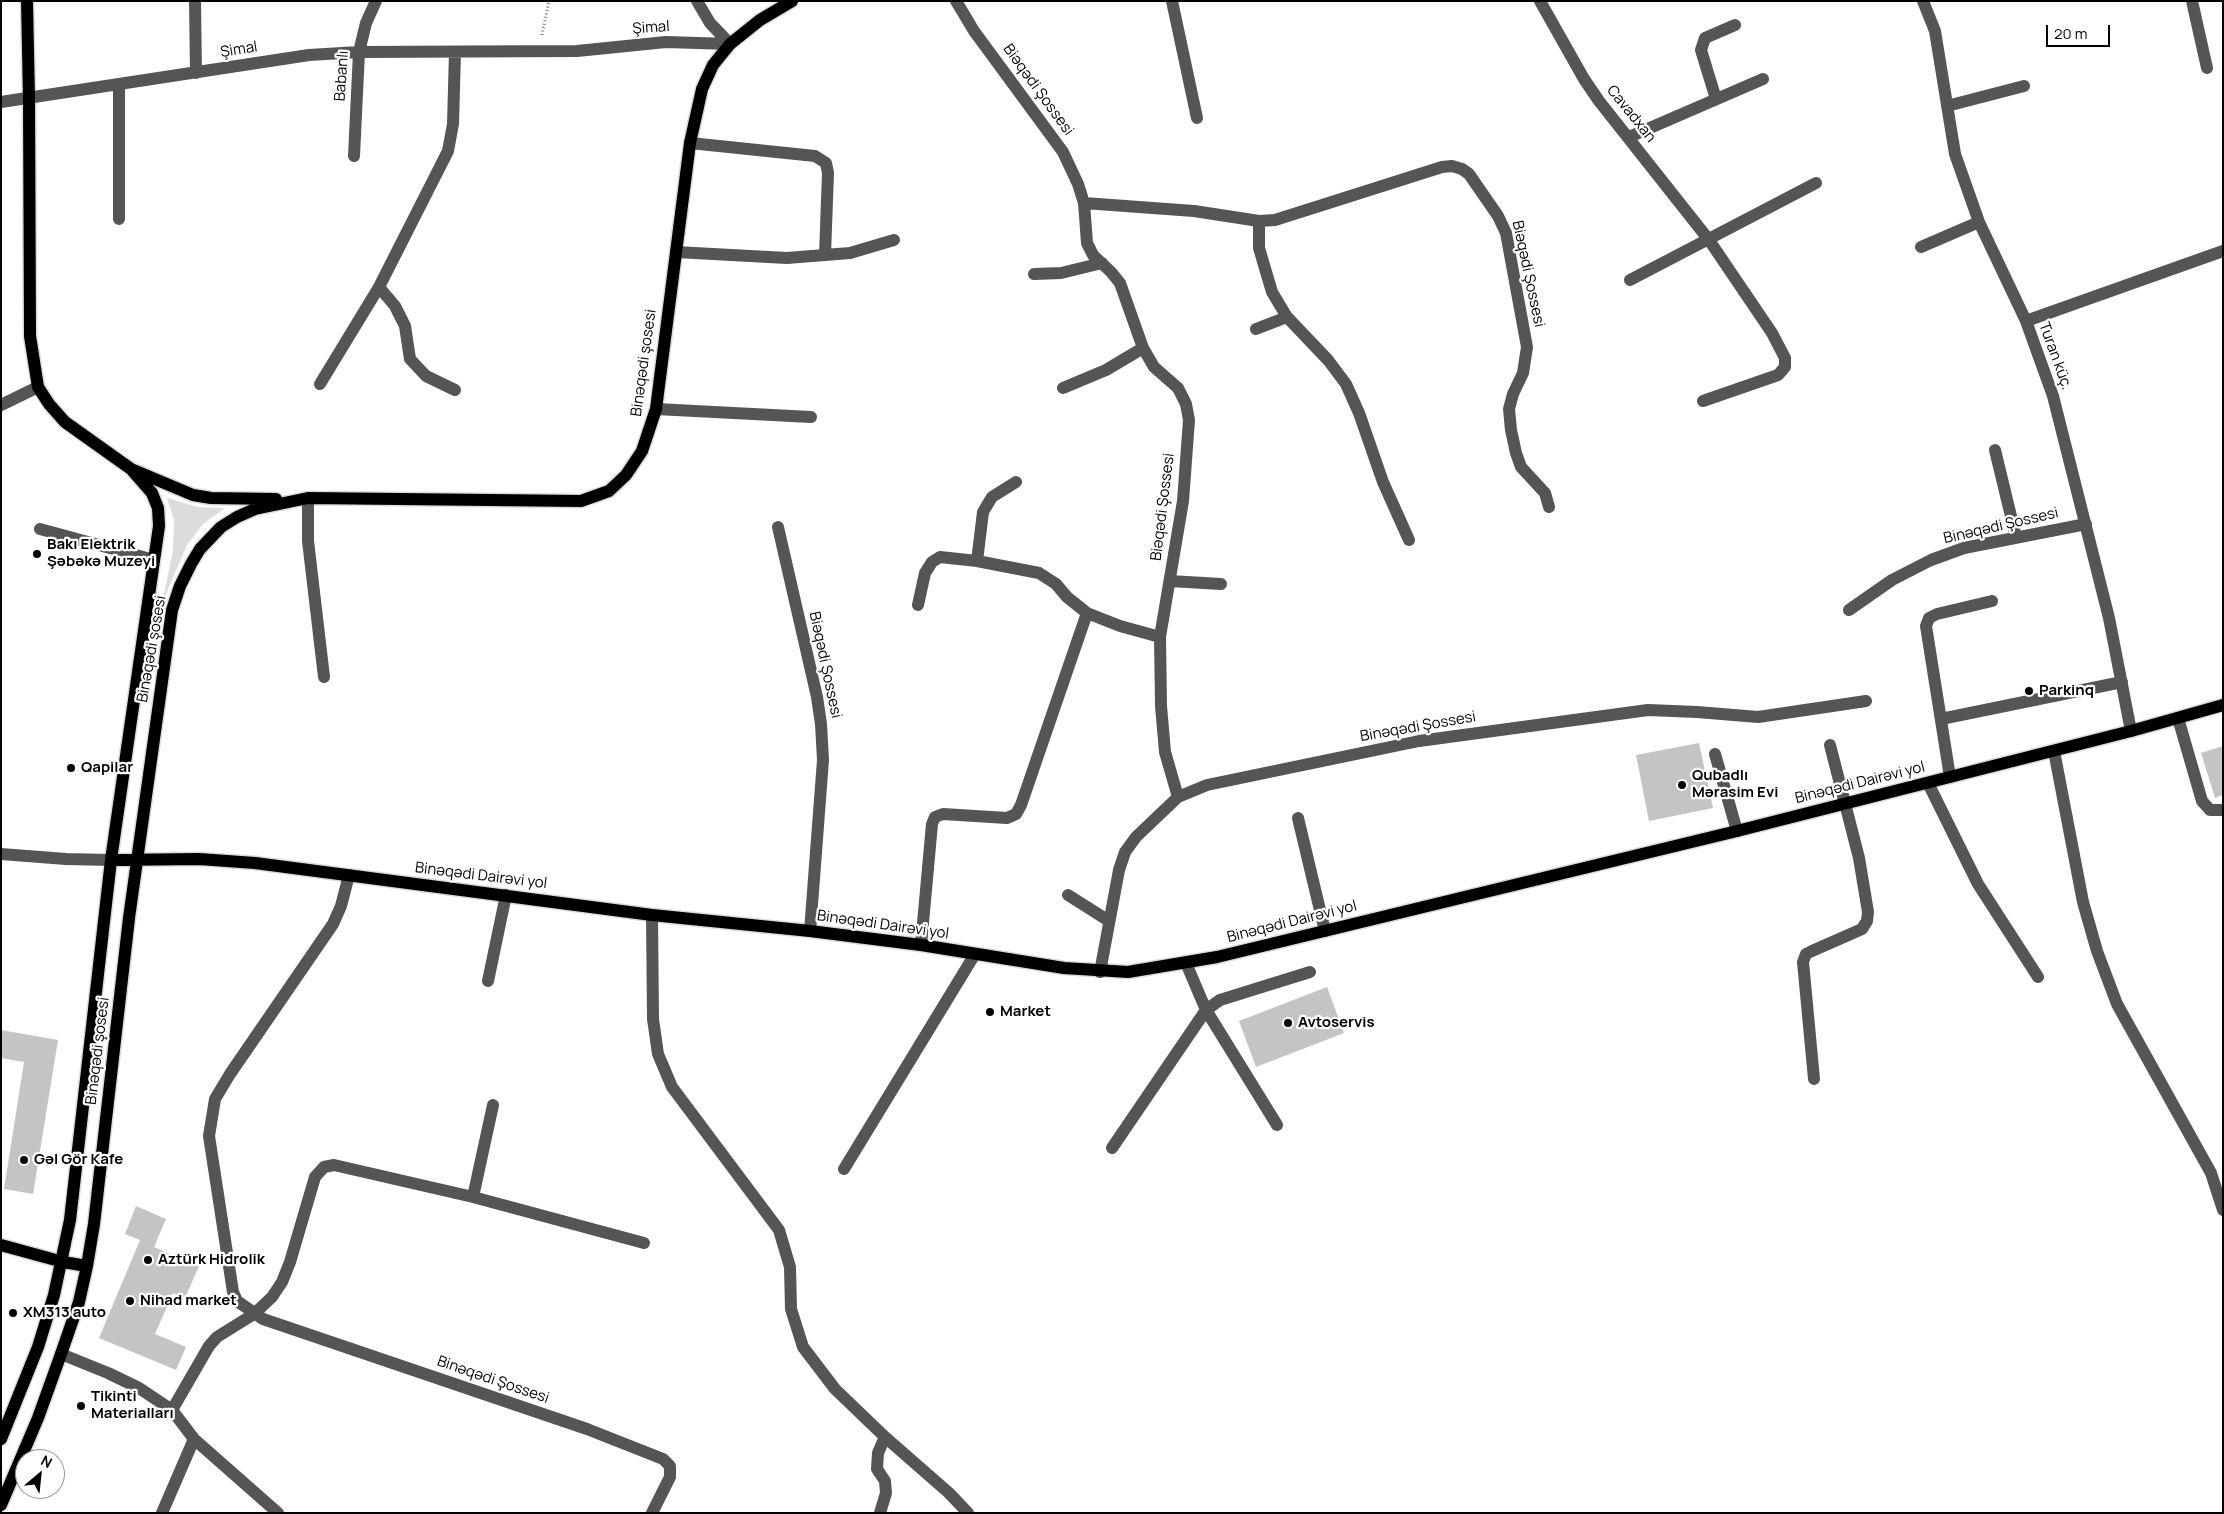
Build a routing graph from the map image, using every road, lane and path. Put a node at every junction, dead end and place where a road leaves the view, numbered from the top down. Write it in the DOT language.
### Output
graph roads {
  1 [pos="27,1"];
  2 [pos="195,1"];
  3 [pos="376,1"];
  4 [pos="549,1"];
  5 [pos="697,1"];
  6 [pos="792,1"];
  7 [pos="956,1"];
  8 [pos="1172,1"];
  9 [pos="1540,1"];
  10 [pos="1923,1"];
  11 [pos="2192,1"];
  12 [pos="1735,25"];
  13 [pos="730,44"];
  14 [pos="359,52"];
  15 [pos="455,52"];
  16 [pos="538,52"];
  17 [pos="2207,68"];
  18 [pos="196,73"];
  19 [pos="1763,79"];
  20 [pos="119,85"];
  21 [pos="2024,86"];
  22 [pos="30,98"];
  23 [pos="1716,100"];
  24 [pos="1,102"];
  25 [pos="1946,106"];
  26 [pos="1198,118"];
  27 [pos="1629,137"];
  28 [pos="690,143"];
  29 [pos="354,156"];
  30 [pos="1816,183"];
  31 [pos="1084,202"];
  32 [pos="119,219"];
  33 [pos="1259,221"];
  34 [pos="1979,222"];
  35 [pos="894,240"];
  36 [pos="1709,240"];
  37 [pos="1921,247"];
  38 [pos="2223,251"];
  39 [pos="676,252"];
  40 [pos="824,255"];
  41 [pos="1102,264"];
  42 [pos="1034,274"];
  43 [pos="1630,280"];
  44 [pos="379,287"];
  45 [pos="1287,317"];
  46 [pos="2026,321"];
  47 [pos="1256,329"];
  48 [pos="1143,348"];
  49 [pos="320,384"];
  50 [pos="38,386"];
  51 [pos="1063,388"];
  52 [pos="455,390"];
  53 [pos="1703,401"];
  54 [pos="1,405"];
  55 [pos="656,409"];
  56 [pos="810,418"];
  57 [pos="1995,450"];
  58 [pos="131,469"];
  59 [pos="1016,482"];
  60 [pos="308,498"];
  61 [pos="1549,507"];
  62 [pos="2086,524"];
  63 [pos="778,526"];
  64 [pos="40,530"];
  65 [pos="2016,537"];
  66 [pos="1409,540"];
  67 [pos="154,560"];
  68 [pos="977,561"];
  69 [pos="1170,581"];
  70 [pos="1221,584"];
  71 [pos="1992,601"];
  72 [pos="918,605"];
  73 [pos="1849,610"];
  74 [pos="1087,613"];
  75 [pos="1160,636"];
  76 [pos="324,677"];
  77 [pos="2122,682"];
  78 [pos="1866,701"];
  79 [pos="2223,705"];
  80 [pos="2178,718"];
  81 [pos="1941,719"];
  82 [pos="2131,731"];
  83 [pos="1830,745"];
  84 [pos="2054,751"];
  85 [pos="1715,754"];
  86 [pos="1950,777"];
  87 [pos="1928,783"];
  88 [pos="1178,796"];
  89 [pos="1845,803"];
  90 [pos="2223,810"];
  91 [pos="1298,818"];
  92 [pos="1737,831"];
  93 [pos="1,854"];
  94 [pos="137,858"];
  95 [pos="111,860"];
  96 [pos="349,875"];
  97 [pos="506,895"];
  98 [pos="1068,896"];
  99 [pos="652,915"];
  100 [pos="1110,920"];
  101 [pos="810,931"];
  102 [pos="1325,931"];
  103 [pos="921,945"];
  104 [pos="975,954"];
  105 [pos="1186,963"];
  106 [pos="1100,972"];
  107 [pos="1310,972"];
  108 [pos="2038,977"];
  109 [pos="488,981"];
  110 [pos="1206,1010"];
  111 [pos="1814,1079"];
  112 [pos="493,1105"];
  113 [pos="1277,1125"];
  114 [pos="1112,1148"];
  115 [pos="844,1169"];
  116 [pos="473,1197"];
  117 [pos="2223,1210"];
  118 [pos="644,1243"];
  119 [pos="1,1245"];
  120 [pos="63,1262"];
  121 [pos="87,1266"];
  122 [pos="254,1314"];
  123 [pos="61,1354"];
  124 [pos="172,1410"];
  125 [pos="885,1437"];
  126 [pos="194,1439"];
  127 [pos="1,1440"];
  128 [pos="1,1505"];
  129 [pos="162,1513"];
  130 [pos="278,1513"];
  131 [pos="652,1513"];
  132 [pos="880,1513"];
  133 [pos="968,1513"];
  1 -- 22 [label="main road"];
  2 -- 18 [label="street"];
  3 -- 14 [label="street, Babanlı"];
  4 -- 16 [label="path"];
  5 -- 13 [label="street"];
  6 -- 13 [label="main road, Binəqədi şosesi"];
  7 -- 31 [label="street, Biəqədi Şossesi"];
  8 -- 26 [label="street"];
  9 -- 27 [label="street, Cavadxan"];
  10 -- 25 [label="street, Turan küç."];
  11 -- 17 [label="street"];
  12 -- 23 [label="street"];
  13 -- 16 [label="street, Şimal"];
  13 -- 28 [label="main road, Binəqədi şosesi"];
  14 -- 15 [label="street, Şimal"];
  14 -- 18 [label="street, Şimal"];
  14 -- 29 [label="street, Babanlı"];
  15 -- 16 [label="street, Şimal"];
  15 -- 44 [label="street"];
  18 -- 20 [label="street, Şimal"];
  19 -- 23 [label="street"];
  20 -- 22 [label="street, Şimal"];
  20 -- 32 [label="street"];
  21 -- 25 [label="street"];
  22 -- 24 [label="street, Şimal"];
  22 -- 50 [label="main road"];
  23 -- 27 [label="street"];
  25 -- 34 [label="street, Turan küç."];
  27 -- 36 [label="street, Cavadxan"];
  28 -- 39 [label="main road, Binəqədi şosesi"];
  28 -- 40 [label="street"];
  30 -- 36 [label="street"];
  31 -- 33 [label="street, Biəqədi Şossesi"];
  31 -- 41 [label="street, Biəqədi Şossesi"];
  33 -- 45 [label="street"];
  33 -- 61 [label="street, Biəqədi Şossesi"];
  34 -- 37 [label="street"];
  34 -- 46 [label="street, Turan küç."];
  35 -- 40 [label="street"];
  36 -- 43 [label="street"];
  36 -- 53 [label="street, Cavadxan"];
  38 -- 46 [label="street"];
  39 -- 40 [label="street"];
  39 -- 55 [label="main road, Binəqədi şosesi"];
  41 -- 42 [label="street"];
  41 -- 48 [label="street, Biəqədi Şossesi"];
  44 -- 49 [label="street"];
  44 -- 52 [label="street"];
  45 -- 47 [label="street"];
  45 -- 66 [label="street"];
  46 -- 62 [label="street, Turan küç."];
  48 -- 51 [label="street"];
  48 -- 69 [label="street, Biəqədi Şossesi"];
  50 -- 54 [label="street"];
  50 -- 58 [label="main road"];
  55 -- 56 [label="street"];
  55 -- 60 [label="main road, Binəqədi şosesi"];
  57 -- 65 [label="street"];
  58 -- 60 [label="main road"];
  58 -- 67 [label="main road, Binəqədi şosesi"];
  59 -- 68 [label="street"];
  60 -- 76 [label="street"];
  60 -- 94 [label="main road, Binəqədi şosesi"];
  62 -- 65 [label="street, Binəqədi Şossesi"];
  62 -- 77 [label="street, Turan küç."];
  63 -- 101 [label="street, Biəqədi Şossesi"];
  64 -- 67 [label="street"];
  65 -- 73 [label="street, Binəqədi Şossesi"];
  67 -- 95 [label="main road, Binəqədi şosesi"];
  68 -- 72 [label="street"];
  68 -- 74 [label="street"];
  69 -- 70 [label="street"];
  69 -- 75 [label="street, Biəqədi Şossesi"];
  71 -- 81 [label="street"];
  74 -- 75 [label="street"];
  74 -- 103 [label="street"];
  75 -- 88 [label="street, Biəqədi Şossesi"];
  77 -- 81 [label="street"];
  77 -- 82 [label="street, Turan küç."];
  78 -- 88 [label="street, Binəqədi Şossesi"];
  79 -- 80 [label="main road, Binəqədi Dairəvi yol"];
  80 -- 82 [label="main road, Binəqədi Dairəvi yol"];
  80 -- 90 [label="street"];
  81 -- 86 [label="street"];
  82 -- 84 [label="main road, Binəqədi Dairəvi yol"];
  83 -- 89 [label="street"];
  84 -- 86 [label="main road, Binəqədi Dairəvi yol"];
  84 -- 117 [label="street"];
  85 -- 92 [label="street"];
  86 -- 87 [label="main road, Binəqədi Dairəvi yol"];
  87 -- 89 [label="main road, Binəqədi Dairəvi yol"];
  87 -- 108 [label="street"];
  88 -- 100 [label="street, Binəqədi Şossesi"];
  89 -- 92 [label="main road, Binəqədi Dairəvi yol"];
  89 -- 111 [label="street"];
  91 -- 102 [label="street"];
  92 -- 102 [label="main road, Binəqədi Dairəvi yol"];
  93 -- 95 [label="street"];
  94 -- 95 [label="main road, Binəqədi Dairəvi yol"];
  94 -- 96 [label="main road, Binəqədi Dairəvi yol"];
  94 -- 121 [label="main road, Binəqədi şosesi"];
  95 -- 120 [label="main road, Binəqədi şosesi"];
  96 -- 97 [label="main road, Binəqədi Dairəvi yol"];
  96 -- 122 [label="street, Binəqədi Şossesi"];
  97 -- 99 [label="main road, Binəqədi Dairəvi yol"];
  97 -- 109 [label="street"];
  98 -- 100 [label="street"];
  99 -- 101 [label="main road, Binəqədi Dairəvi yol"];
  99 -- 125 [label="street"];
  100 -- 106 [label="street, Binəqədi Şossesi"];
  101 -- 103 [label="main road, Binəqədi Dairəvi yol"];
  102 -- 105 [label="main road, Binəqədi Dairəvi yol"];
  103 -- 104 [label="main road, Binəqədi Dairəvi yol"];
  104 -- 106 [label="main road, Binəqədi Dairəvi yol"];
  104 -- 115 [label="street"];
  105 -- 106 [label="main road, Binəqədi Dairəvi yol"];
  105 -- 110 [label="street"];
  107 -- 110 [label="street"];
  110 -- 113 [label="street"];
  110 -- 114 [label="street"];
  112 -- 116 [label="street"];
  116 -- 118 [label="street"];
  116 -- 122 [label="street"];
  119 -- 120 [label="main road"];
  120 -- 121 [label="main road"];
  120 -- 127 [label="main road, Binəqədi şosesi"];
  121 -- 123 [label="main road, Binəqədi şosesi"];
  122 -- 124 [label="street"];
  122 -- 131 [label="street, Binəqədi Şossesi"];
  123 -- 124 [label="street"];
  123 -- 128 [label="main road, Binəqədi şosesi"];
  124 -- 126 [label="street"];
  125 -- 132 [label="street"];
  125 -- 133 [label="street"];
  126 -- 129 [label="street"];
  126 -- 130 [label="street"];
}
